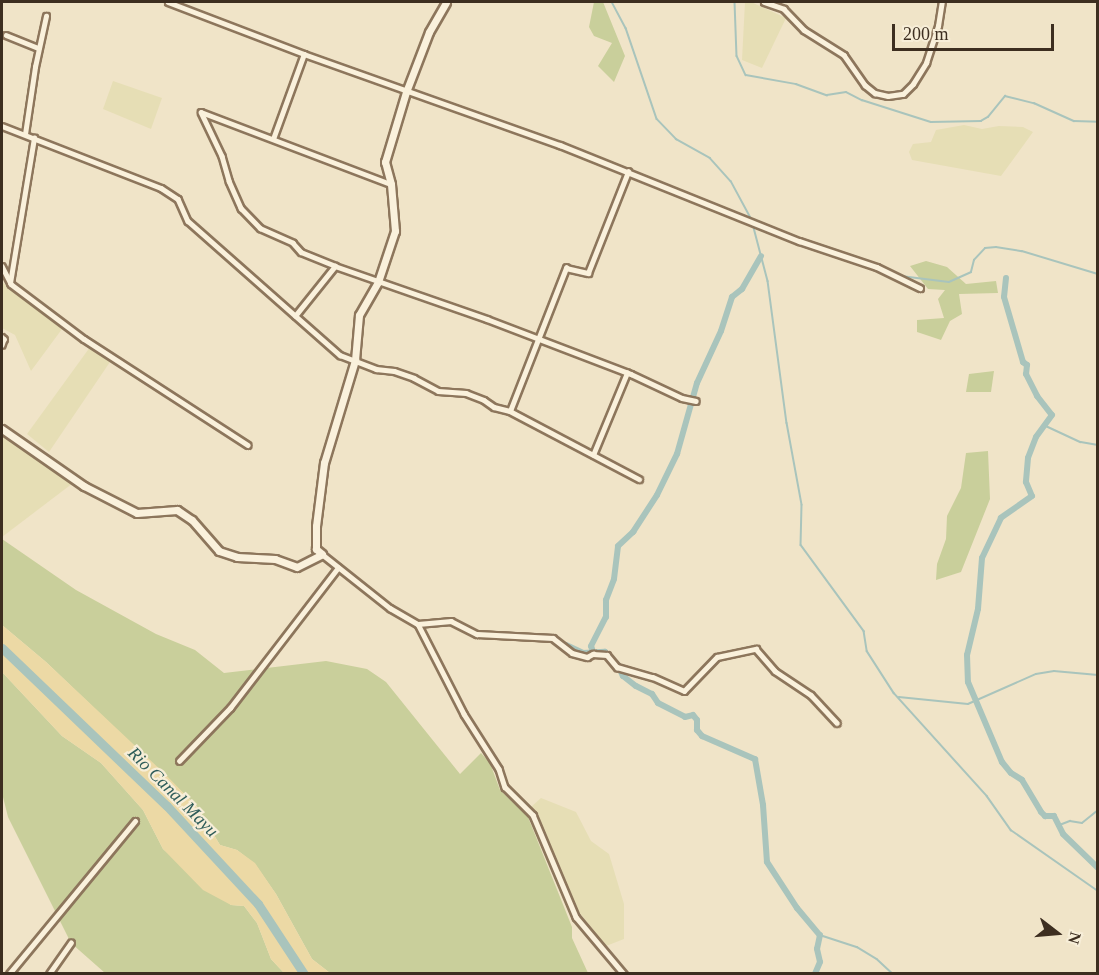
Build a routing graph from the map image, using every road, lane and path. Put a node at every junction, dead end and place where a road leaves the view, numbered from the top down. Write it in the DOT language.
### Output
graph roads {
  1 [pos="168,2"];
  2 [pos="446,2"];
  3 [pos="764,2"];
  4 [pos="942,2"];
  5 [pos="46,16"];
  6 [pos="6,35"];
  7 [pos="39,48"];
  8 [pos="304,54"];
  9 [pos="406,92"];
  10 [pos="2,126"];
  11 [pos="25,134"];
  12 [pos="34,138"];
  13 [pos="273,139"];
  14 [pos="628,172"];
  15 [pos="391,184"];
  16 [pos="2,266"];
  17 [pos="335,266"];
  18 [pos="378,282"];
  19 [pos="10,283"];
  20 [pos="920,288"];
  21 [pos="296,316"];
  22 [pos="2,337"];
  23 [pos="538,339"];
  24 [pos="2,345"];
  25 [pos="355,360"];
  26 [pos="627,373"];
  27 [pos="696,401"];
  28 [pos="510,411"];
  29 [pos="2,429"];
  30 [pos="248,445"];
  31 [pos="593,455"];
  32 [pos="639,480"];
  33 [pos="322,554"];
  34 [pos="338,568"];
  35 [pos="418,624"];
  36 [pos="837,723"];
  37 [pos="179,761"];
  38 [pos="135,821"];
  39 [pos="71,943"];
  40 [pos="9,974"];
  41 [pos="49,974"];
  42 [pos="624,974"];
  1 -- 8 [label="street"];
  2 -- 9 [label="street"];
  3 -- 4 [label="street"];
  5 -- 7 [label="street"];
  6 -- 7 [label="street"];
  7 -- 11 [label="street"];
  8 -- 9 [label="street"];
  8 -- 13 [label="street"];
  9 -- 14 [label="street"];
  9 -- 15 [label="street"];
  10 -- 11 [label="street"];
  11 -- 12 [label="street"];
  12 -- 19 [label="street"];
  12 -- 21 [label="street"];
  13 -- 15 [label="street"];
  13 -- 17 [label="street"];
  14 -- 20 [label="street"];
  14 -- 23 [label="street"];
  15 -- 18 [label="street"];
  16 -- 19 [label="street"];
  17 -- 18 [label="street"];
  17 -- 21 [label="street"];
  18 -- 23 [label="street"];
  18 -- 25 [label="street"];
  19 -- 30 [label="street"];
  21 -- 25 [label="street"];
  22 -- 24 [label="street"];
  23 -- 26 [label="street"];
  23 -- 28 [label="street"];
  25 -- 28 [label="street"];
  25 -- 33 [label="street"];
  26 -- 27 [label="street"];
  26 -- 31 [label="street"];
  28 -- 31 [label="street"];
  29 -- 33 [label="street"];
  31 -- 32 [label="street"];
  33 -- 34 [label="street"];
  34 -- 35 [label="street"];
  34 -- 37 [label="street"];
  35 -- 36 [label="street"];
  35 -- 42 [label="street"];
  38 -- 40 [label="street"];
  39 -- 41 [label="street"];
}
